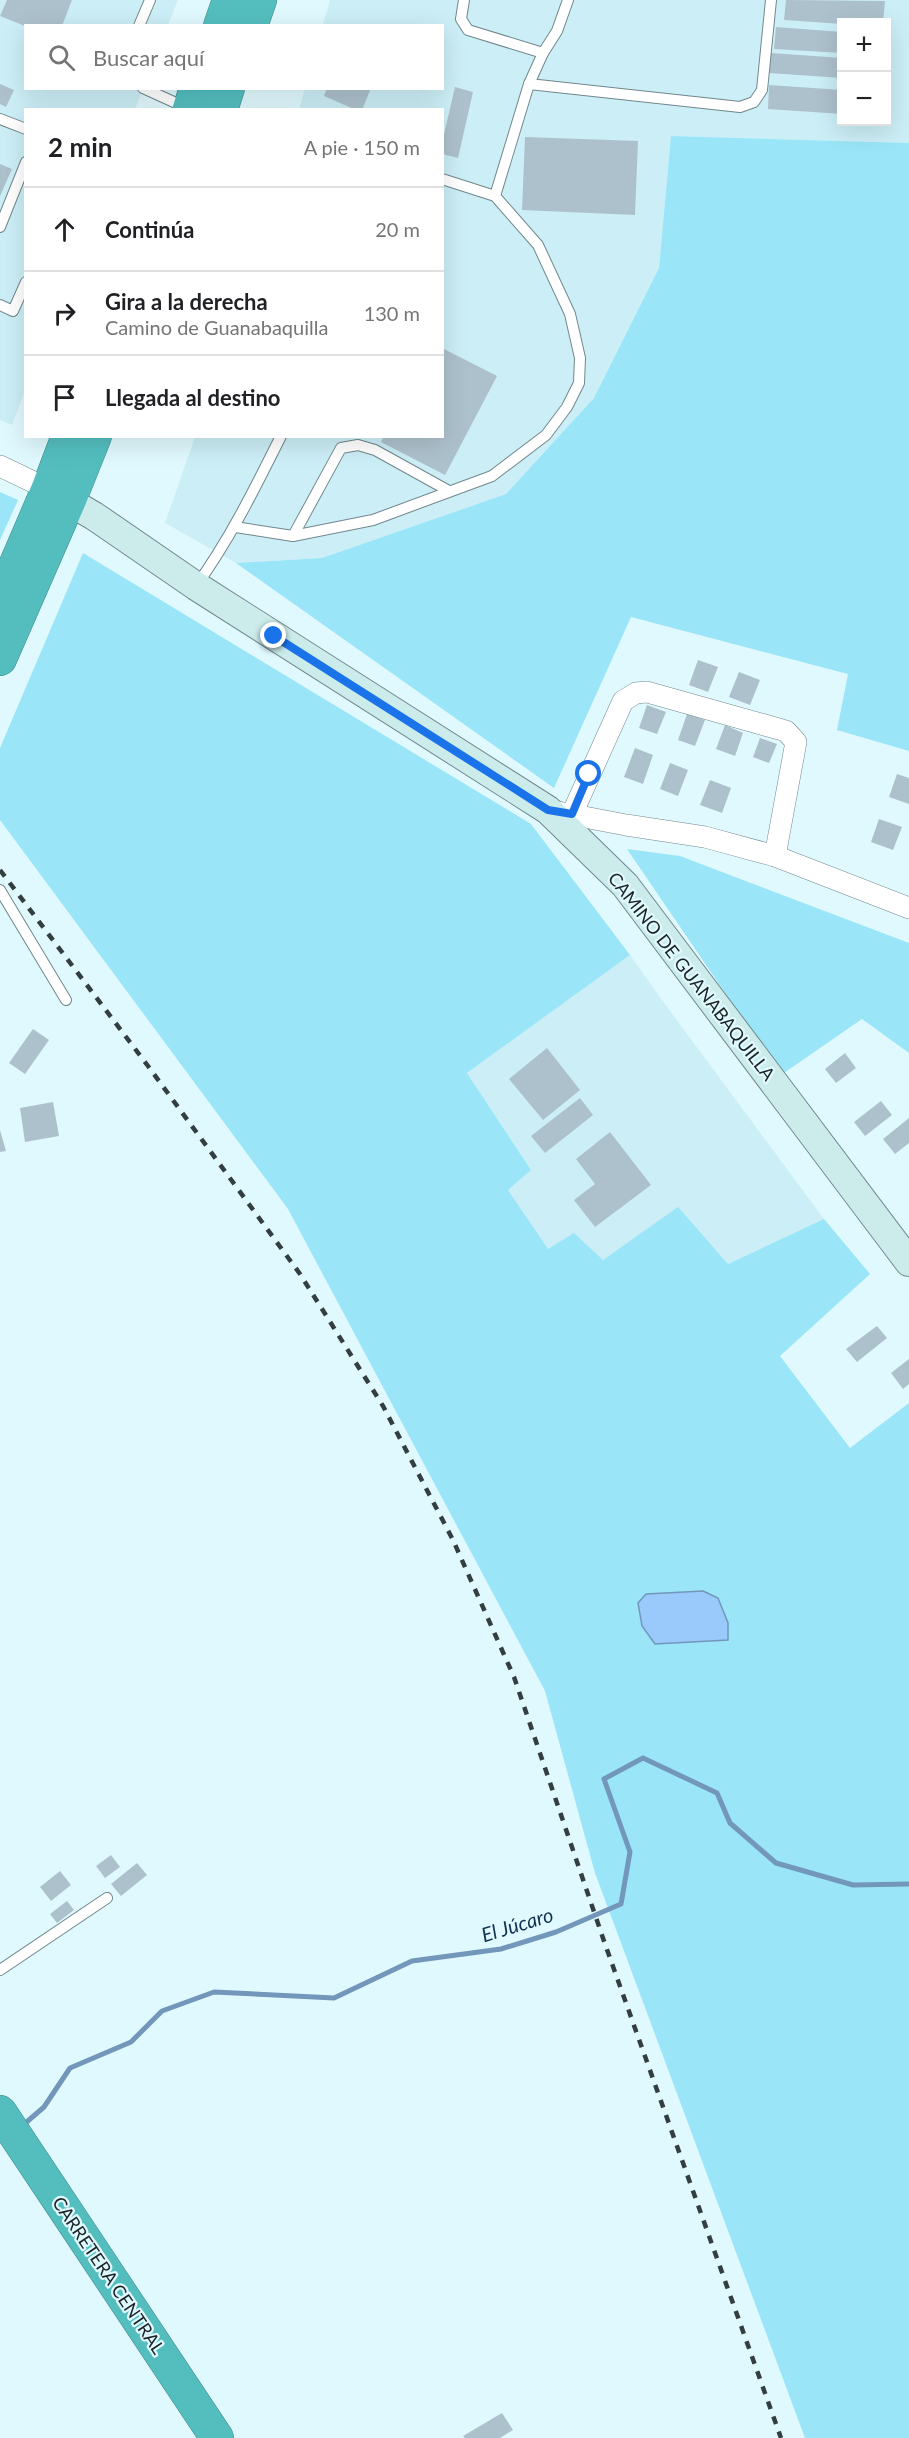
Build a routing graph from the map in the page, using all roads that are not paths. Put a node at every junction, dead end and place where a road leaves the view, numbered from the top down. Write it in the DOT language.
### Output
graph roads {
  1 [pos="150,0"];
  2 [pos="464,0"];
  3 [pos="568,0"];
  4 [pos="771,0"];
  5 [pos="232,5"];
  6 [pos="140,24"];
  7 [pos="249,24"];
  8 [pos="543,53"];
  9 [pos="529,84"];
  10 [pos="147,90"];
  11 [pos="195,90"];
  12 [pos="227,90"];
  13 [pos="187,108"];
  14 [pos="189,108"];
  15 [pos="222,108"];
  16 [pos="0,119"];
  17 [pos="24,128"];
  18 [pos="24,167"];
  19 [pos="444,180"];
  20 [pos="495,196"];
  21 [pos="0,227"];
  22 [pos="24,286"];
  23 [pos="0,305"];
  24 [pos="68,438"];
  25 [pos="94,438"];
  26 [pos="280,438"];
  27 [pos="0,466"];
  28 [pos="449,491"];
  29 [pos="59,495"];
  30 [pos="235,527"];
  31 [pos="293,536"];
  32 [pos="196,586"];
  33 [pos="0,601"];
  34 [pos="0,659"];
  35 [pos="560,812"];
  36 [pos="775,856"];
  37 [pos="0,891"];
  38 [pos="909,908"];
  39 [pos="66,1000"];
  40 [pos="909,1262"];
  41 [pos="107,1898"];
  42 [pos="0,1970"];
  43 [pos="1,2113"];
  44 [pos="218,2438"];
  1 -- 6 [label="lane"];
  2 -- 8 [label="lane"];
  3 -- 8 [label="lane"];
  4 -- 9 [label="lane"];
  5 -- 7 [label="highway"];
  8 -- 9 [label="lane"];
  9 -- 20 [label="lane"];
  10 -- 13 [label="lane"];
  11 -- 14 [label="highway"];
  12 -- 15 [label="highway"];
  16 -- 17 [label="lane"];
  18 -- 21 [label="lane"];
  19 -- 20 [label="lane"];
  20 -- 28 [label="lane"];
  22 -- 23 [label="lane"];
  24 -- 29 [label="highway"];
  25 -- 29 [label="highway"];
  26 -- 30 [label="lane"];
  27 -- 29 [label="street, CAMINO DE GUANABAQUILLA"];
  28 -- 31 [label="lane"];
  28 -- 31 [label="lane"];
  29 -- 32 [label="street, CAMINO DE GUANABAQUILLA"];
  29 -- 33 [label="highway"];
  29 -- 34 [label="highway"];
  30 -- 31 [label="lane"];
  30 -- 32 [label="lane"];
  32 -- 35 [label="street, CAMINO DE GUANABAQUILLA"];
  35 -- 36 [label="street"];
  35 -- 36 [label="street"];
  35 -- 40 [label="street, CAMINO DE GUANABAQUILLA"];
  36 -- 38 [label="street"];
  37 -- 39 [label="lane"];
  41 -- 42 [label="lane"];
  43 -- 44 [label="highway, CARRETERA CENTRAL"];
}
